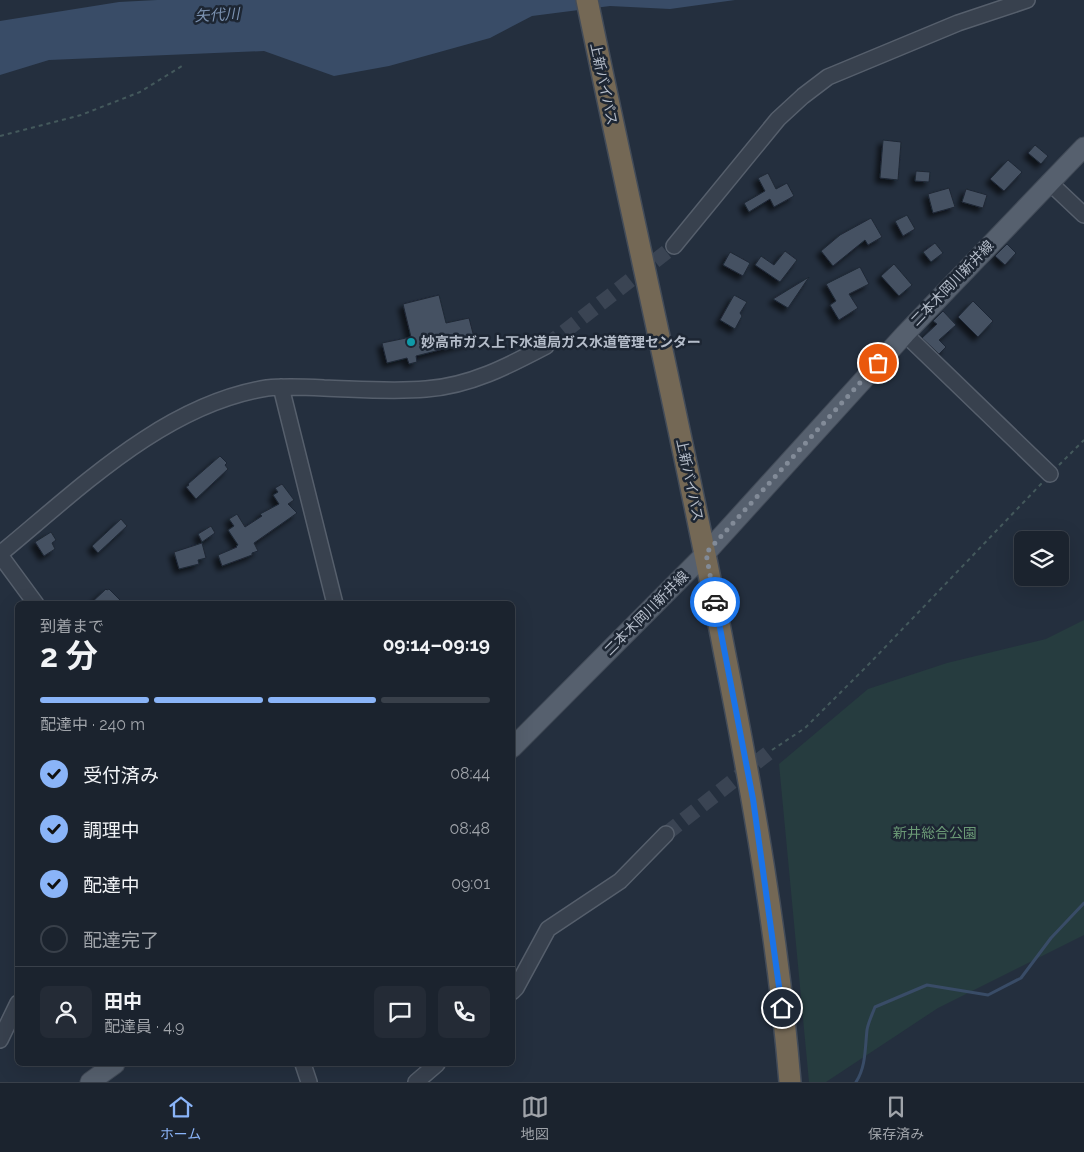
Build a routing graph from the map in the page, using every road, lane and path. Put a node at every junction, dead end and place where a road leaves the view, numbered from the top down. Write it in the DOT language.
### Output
graph roads {
  1 [pos="587,0"];
  2 [pos="1027,0"];
  3 [pos="182,66"];
  4 [pos="0,136"];
  5 [pos="1084,147"];
  6 [pos="1049,182"];
  7 [pos="1084,215"];
  8 [pos="674,246"];
  9 [pos="904,334"];
  10 [pos="546,346"];
  11 [pos="281,387"];
  12 [pos="1084,440"];
  13 [pos="1050,474"];
  14 [pos="706,553"];
  15 [pos="0,554"];
  16 [pos="34,601"];
  17 [pos="334,601"];
  18 [pos="515,745"];
  19 [pos="772,750"];
  20 [pos="666,834"];
  21 [pos="515,989"];
  22 [pos="15,1008"];
  23 [pos="0,1040"];
  24 [pos="113,1066"];
  25 [pos="304,1066"];
  26 [pos="435,1066"];
  27 [pos="90,1082"];
  28 [pos="310,1082"];
  29 [pos="416,1082"];
  30 [pos="790,1082"];
  1 -- 14 [label="highway, 上新バイパス"];
  2 -- 8 [label="street"];
  3 -- 4 [label="path"];
  5 -- 6 [label="main road, 二本木岡川新井線"];
  6 -- 7 [label="street"];
  6 -- 9 [label="main road, 二本木岡川新井線"];
  9 -- 13 [label="street"];
  9 -- 14 [label="main road, 二本木岡川新井線"];
  10 -- 11 [label="street"];
  11 -- 15 [label="street"];
  11 -- 17 [label="street"];
  12 -- 13 [label="path"];
  13 -- 19 [label="path"];
  14 -- 18 [label="main road, 二本木岡川新井線"];
  14 -- 30 [label="highway, 上新バイパス"];
  15 -- 16 [label="street"];
  20 -- 21 [label="street"];
  22 -- 23 [label="street"];
  24 -- 27 [label="main road"];
  25 -- 28 [label="street"];
  26 -- 29 [label="street"];
}
